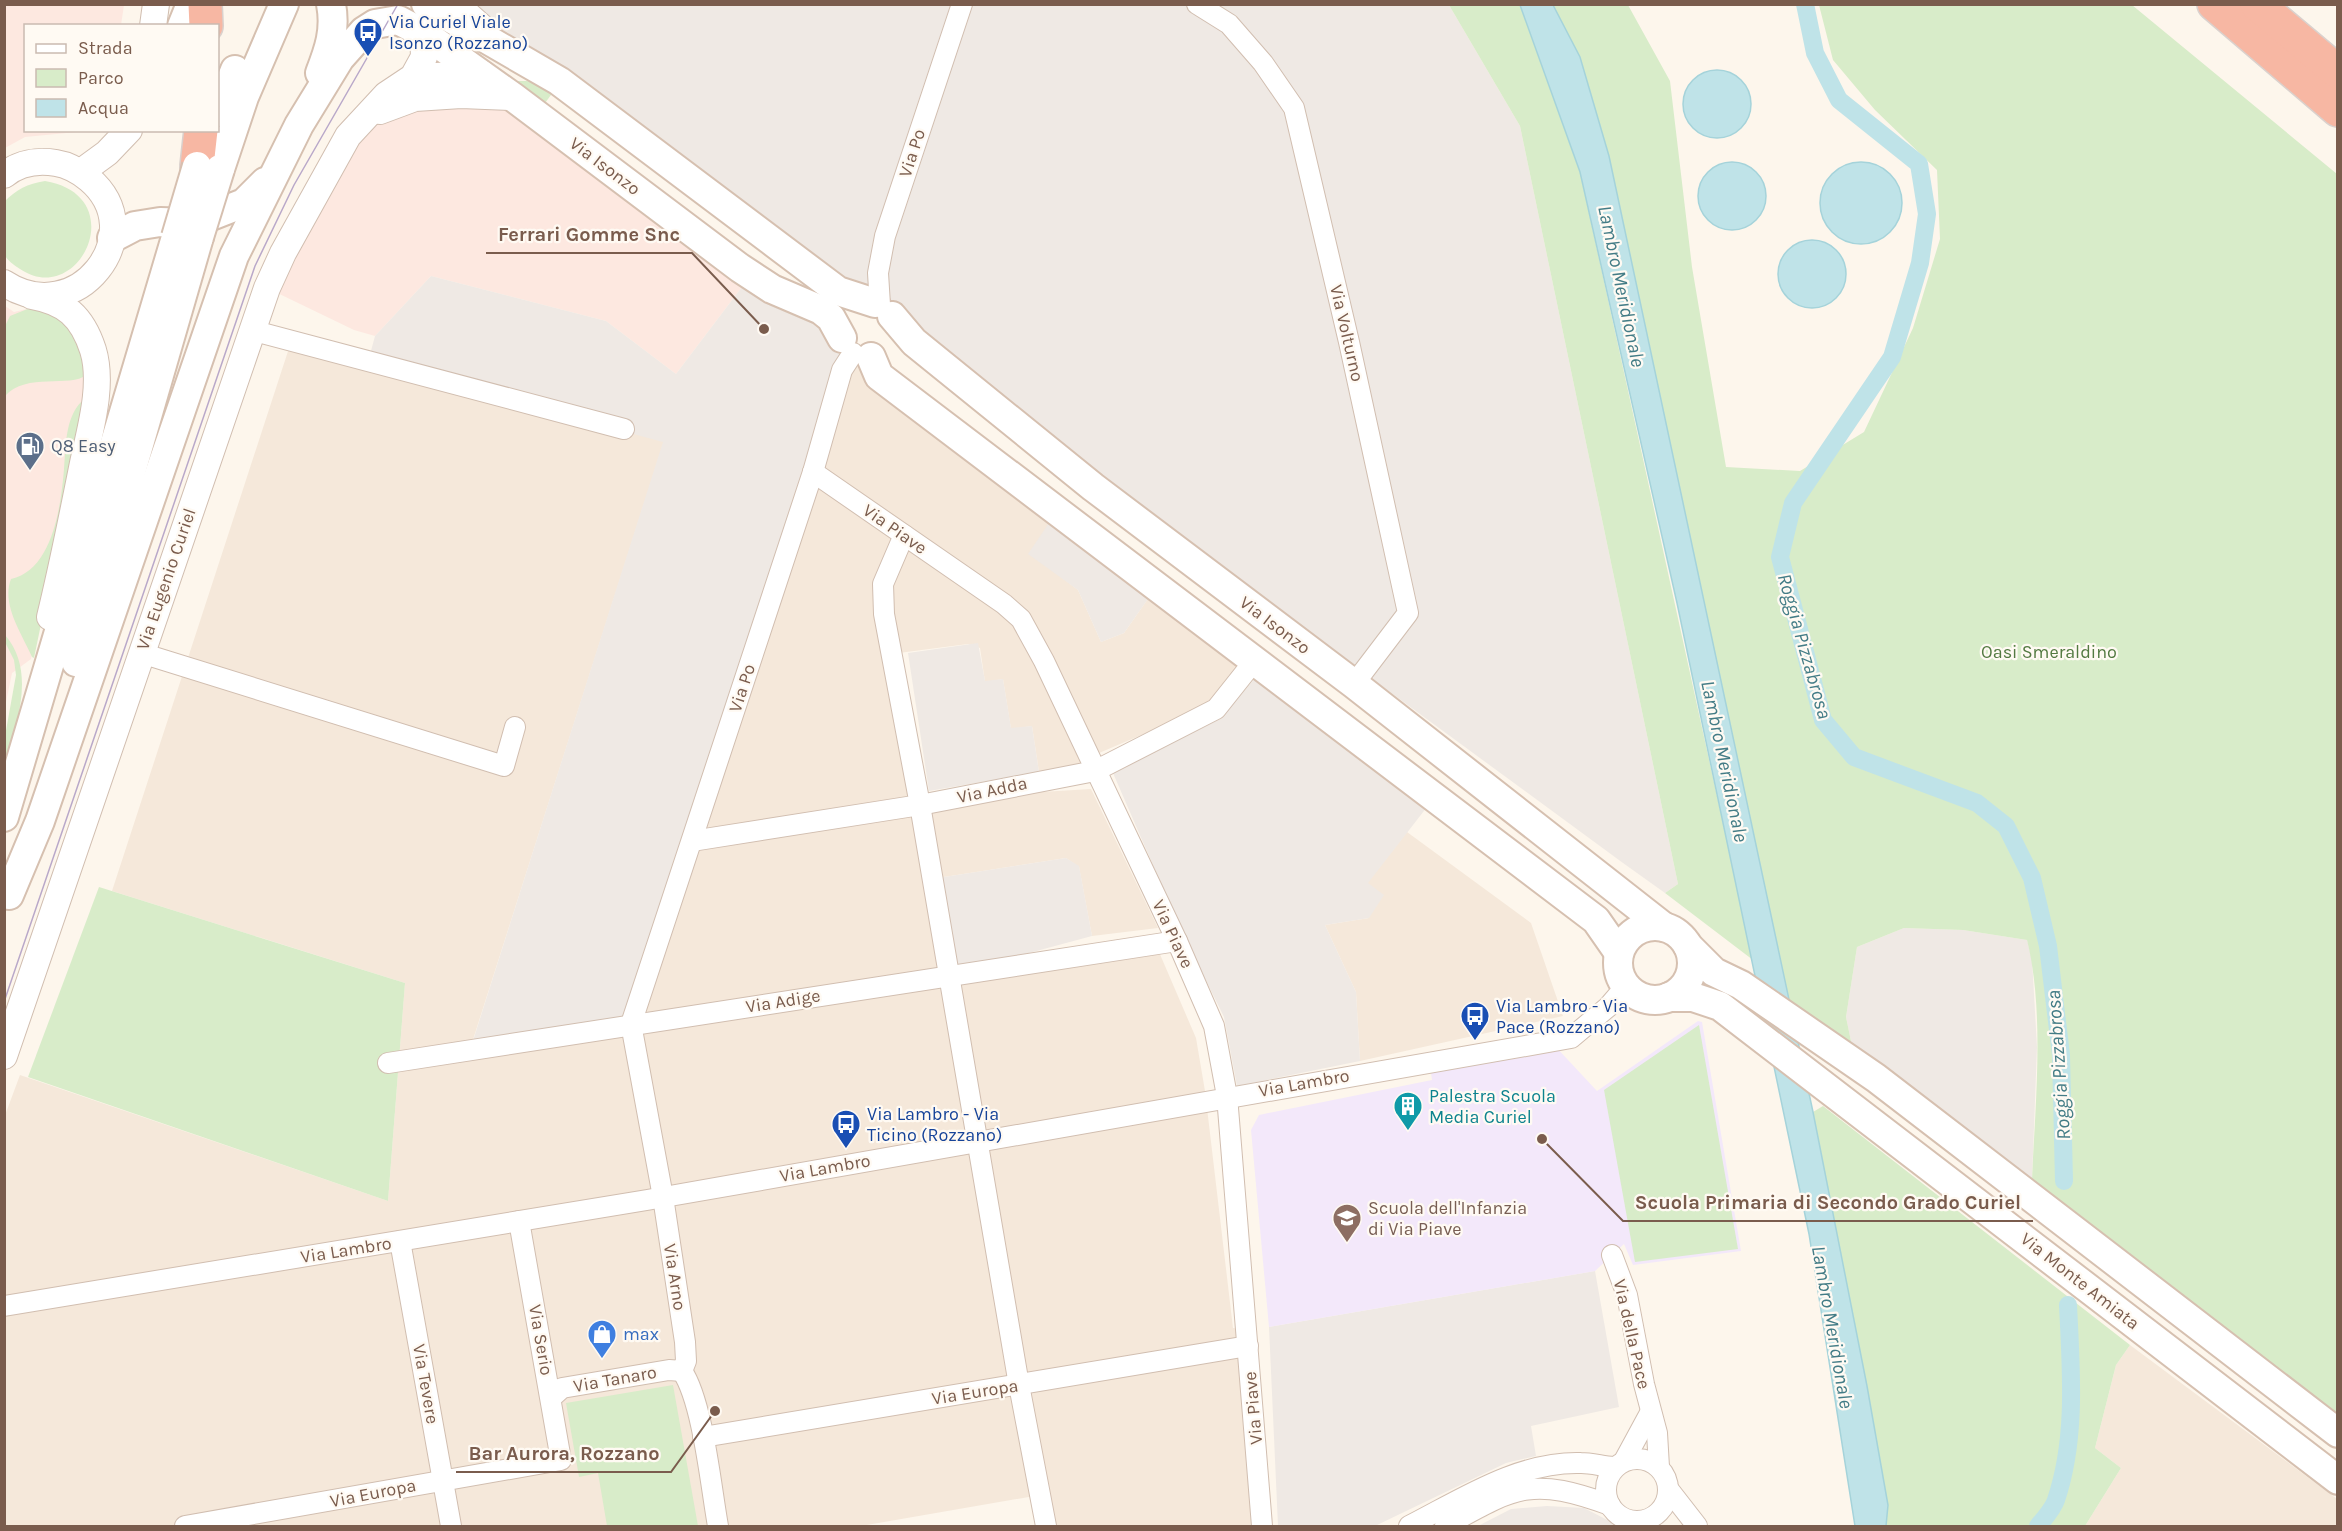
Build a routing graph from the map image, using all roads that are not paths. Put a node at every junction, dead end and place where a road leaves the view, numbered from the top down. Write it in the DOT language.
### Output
graph roads {
  1 [pos="156,4"];
  2 [pos="262,4"];
  3 [pos="284,4"];
  4 [pos="331,4"];
  5 [pos="426,4"];
  6 [pos="447,4"];
  7 [pos="460,4"];
  8 [pos="962,4"];
  9 [pos="1197,4"];
  10 [pos="2214,4"];
  11 [pos="2257,4"];
  12 [pos="153,24"];
  13 [pos="423,33"];
  14 [pos="522,60"];
  15 [pos="2337,72"];
  16 [pos="482,74"];
  17 [pos="413,77"];
  18 [pos="559,81"];
  19 [pos="513,97"];
  20 [pos="219,110"];
  21 [pos="2337,110"];
  22 [pos="363,118"];
  23 [pos="299,125"];
  24 [pos="127,132"];
  25 [pos="201,132"];
  26 [pos="211,132"];
  27 [pos="208,168"];
  28 [pos="81,172"];
  29 [pos="274,173"];
  30 [pos="4,175"];
  31 [pos="188,237"];
  32 [pos="112,238"];
  33 [pos="4,283"];
  34 [pos="32,296"];
  35 [pos="882,308"];
  36 [pos="251,330"];
  37 [pos="855,350"];
  38 [pos="624,429"];
  39 [pos="813,472"];
  40 [pos="904,535"];
  41 [pos="141,653"];
  42 [pos="1255,660"];
  43 [pos="1354,684"];
  44 [pos="27,706"];
  45 [pos="515,727"];
  46 [pos="1095,771"];
  47 [pos="920,805"];
  48 [pos="4,817"];
  49 [pos="692,841"];
  50 [pos="7,902"];
  51 [pos="1664,927"];
  52 [pos="1177,941"];
  53 [pos="1688,946"];
  54 [pos="1619,953"];
  55 [pos="947,975"];
  56 [pos="1626,986"];
  57 [pos="1669,997"];
  58 [pos="632,1024"];
  59 [pos="4,1056"];
  60 [pos="388,1063"];
  61 [pos="1227,1096"];
  62 [pos="978,1141"];
  63 [pos="663,1197"];
  64 [pos="519,1221"];
  65 [pos="400,1241"];
  66 [pos="1612,1255"];
  67 [pos="4,1306"];
  68 [pos="1248,1346"];
  69 [pos="682,1371"];
  70 [pos="1019,1385"];
  71 [pos="552,1397"];
  72 [pos="1650,1413"];
  73 [pos="2337,1433"];
  74 [pos="703,1437"];
  75 [pos="561,1460"];
  76 [pos="1618,1464"];
  77 [pos="1659,1467"];
  78 [pos="444,1479"];
  79 [pos="2337,1480"];
  80 [pos="1669,1490"];
  81 [pos="1610,1506"];
  82 [pos="1644,1524"];
  83 [pos="185,1527"];
  84 [pos="451,1527"];
  85 [pos="718,1527"];
  86 [pos="1046,1527"];
  87 [pos="1262,1527"];
  88 [pos="1409,1527"];
  89 [pos="1445,1527"];
  90 [pos="1697,1527"];
  1 -- 12 [label="street"];
  2 -- 20 [label="main road"];
  3 -- 27 [label="main road"];
  4 -- 23 [label="main road"];
  5 -- 14 [label="main road"];
  6 -- 14 [label="main road"];
  7 -- 14 [label="street"];
  8 -- 35 [label="street, Via Po"];
  9 -- 43 [label="street, Via Volturno"];
  10 -- 21 [label="highway"];
  11 -- 15 [label="highway"];
  13 -- 16 [label="main road, Via Isonzo"];
  13 -- 17 [label="street"];
  13 -- 23 [label="main road, Via Isonzo"];
  14 -- 18 [label="main road"];
  16 -- 17 [label="street"];
  16 -- 18 [label="main road"];
  16 -- 19 [label="main road, Via Isonzo"];
  17 -- 22 [label="street, Via Eugenio Curiel"];
  18 -- 35 [label="main road"];
  19 -- 22 [label="street"];
  19 -- 37 [label="main road, Via Isonzo"];
  22 -- 36 [label="street, Via Eugenio Curiel"];
  23 -- 29 [label="main road"];
  24 -- 28 [label="street"];
  25 -- 27 [label="highway"];
  26 -- 27 [label="main road"];
  27 -- 31 [label="main road, bridge"];
  28 -- 30 [label="street"];
  28 -- 32 [label="street"];
  29 -- 32 [label="main road"];
  29 -- 50 [label="main road"];
  31 -- 48 [label="main road"];
  31 -- 50 [label="main road"];
  32 -- 34 [label="street"];
  33 -- 34 [label="street"];
  34 -- 44 [label="street"];
  35 -- 37 [label="main road"];
  35 -- 37 [label="main road"];
  35 -- 43 [label="main road, Via Isonzo"];
  36 -- 38 [label="street"];
  36 -- 41 [label="street, Via Eugenio Curiel"];
  37 -- 39 [label="street, Via Po"];
  37 -- 42 [label="main road, Via Isonzo"];
  39 -- 40 [label="street, Via Piave"];
  39 -- 49 [label="street, Via Po"];
  40 -- 46 [label="street, Via Piave"];
  40 -- 47 [label="street"];
  41 -- 45 [label="street"];
  41 -- 59 [label="street, Via Eugenio Curiel"];
  42 -- 46 [label="street, Via Adda"];
  42 -- 54 [label="main road, Via Isonzo"];
  43 -- 51 [label="main road, Via Isonzo"];
  46 -- 47 [label="street, Via Adda"];
  46 -- 52 [label="street, Via Piave"];
  47 -- 49 [label="street, Via Adda"];
  47 -- 55 [label="street"];
  49 -- 58 [label="street, Via Po"];
  51 -- 53 [label="main road"];
  51 -- 54 [label="main road"];
  52 -- 55 [label="street, Via Adige"];
  52 -- 61 [label="street, Via Piave"];
  53 -- 57 [label="main road"];
  53 -- 73 [label="main road, Via Monte Amiata"];
  54 -- 56 [label="main road"];
  55 -- 58 [label="street, Via Adige"];
  55 -- 62 [label="street"];
  56 -- 57 [label="main road"];
  56 -- 61 [label="street, Via Lambro"];
  57 -- 79 [label="main road, Via Monte Amiata"];
  58 -- 60 [label="street, Via Adige"];
  58 -- 63 [label="street, Via Arno"];
  61 -- 62 [label="street, Via Lambro"];
  61 -- 68 [label="street, Via Piave"];
  62 -- 63 [label="street, Via Lambro"];
  62 -- 70 [label="street"];
  63 -- 64 [label="street, Via Lambro"];
  63 -- 69 [label="street, Via Arno"];
  64 -- 65 [label="street, Via Lambro"];
  64 -- 71 [label="street, Via Serio"];
  65 -- 67 [label="street, Via Lambro"];
  65 -- 78 [label="street, Via Tevere"];
  66 -- 72 [label="street, Via della Pace"];
  68 -- 70 [label="street, Via Europa"];
  68 -- 87 [label="street, Via Piave"];
  69 -- 71 [label="street, Via Tanaro"];
  69 -- 74 [label="street, Via Arno"];
  70 -- 74 [label="street, Via Europa"];
  70 -- 86 [label="street"];
  71 -- 75 [label="street, Via Serio"];
  72 -- 76 [label="street, Via della Pace"];
  72 -- 77 [label="street, Via della Pace"];
  74 -- 85 [label="street, Via Arno"];
  75 -- 78 [label="street, Via Europa"];
  76 -- 77 [label="street"];
  76 -- 81 [label="street"];
  76 -- 88 [label="street"];
  77 -- 80 [label="street"];
  78 -- 83 [label="street, Via Europa"];
  78 -- 84 [label="street, Via Tevere"];
  80 -- 82 [label="street"];
  80 -- 90 [label="street"];
  81 -- 82 [label="street"];
  81 -- 89 [label="street"];
}
